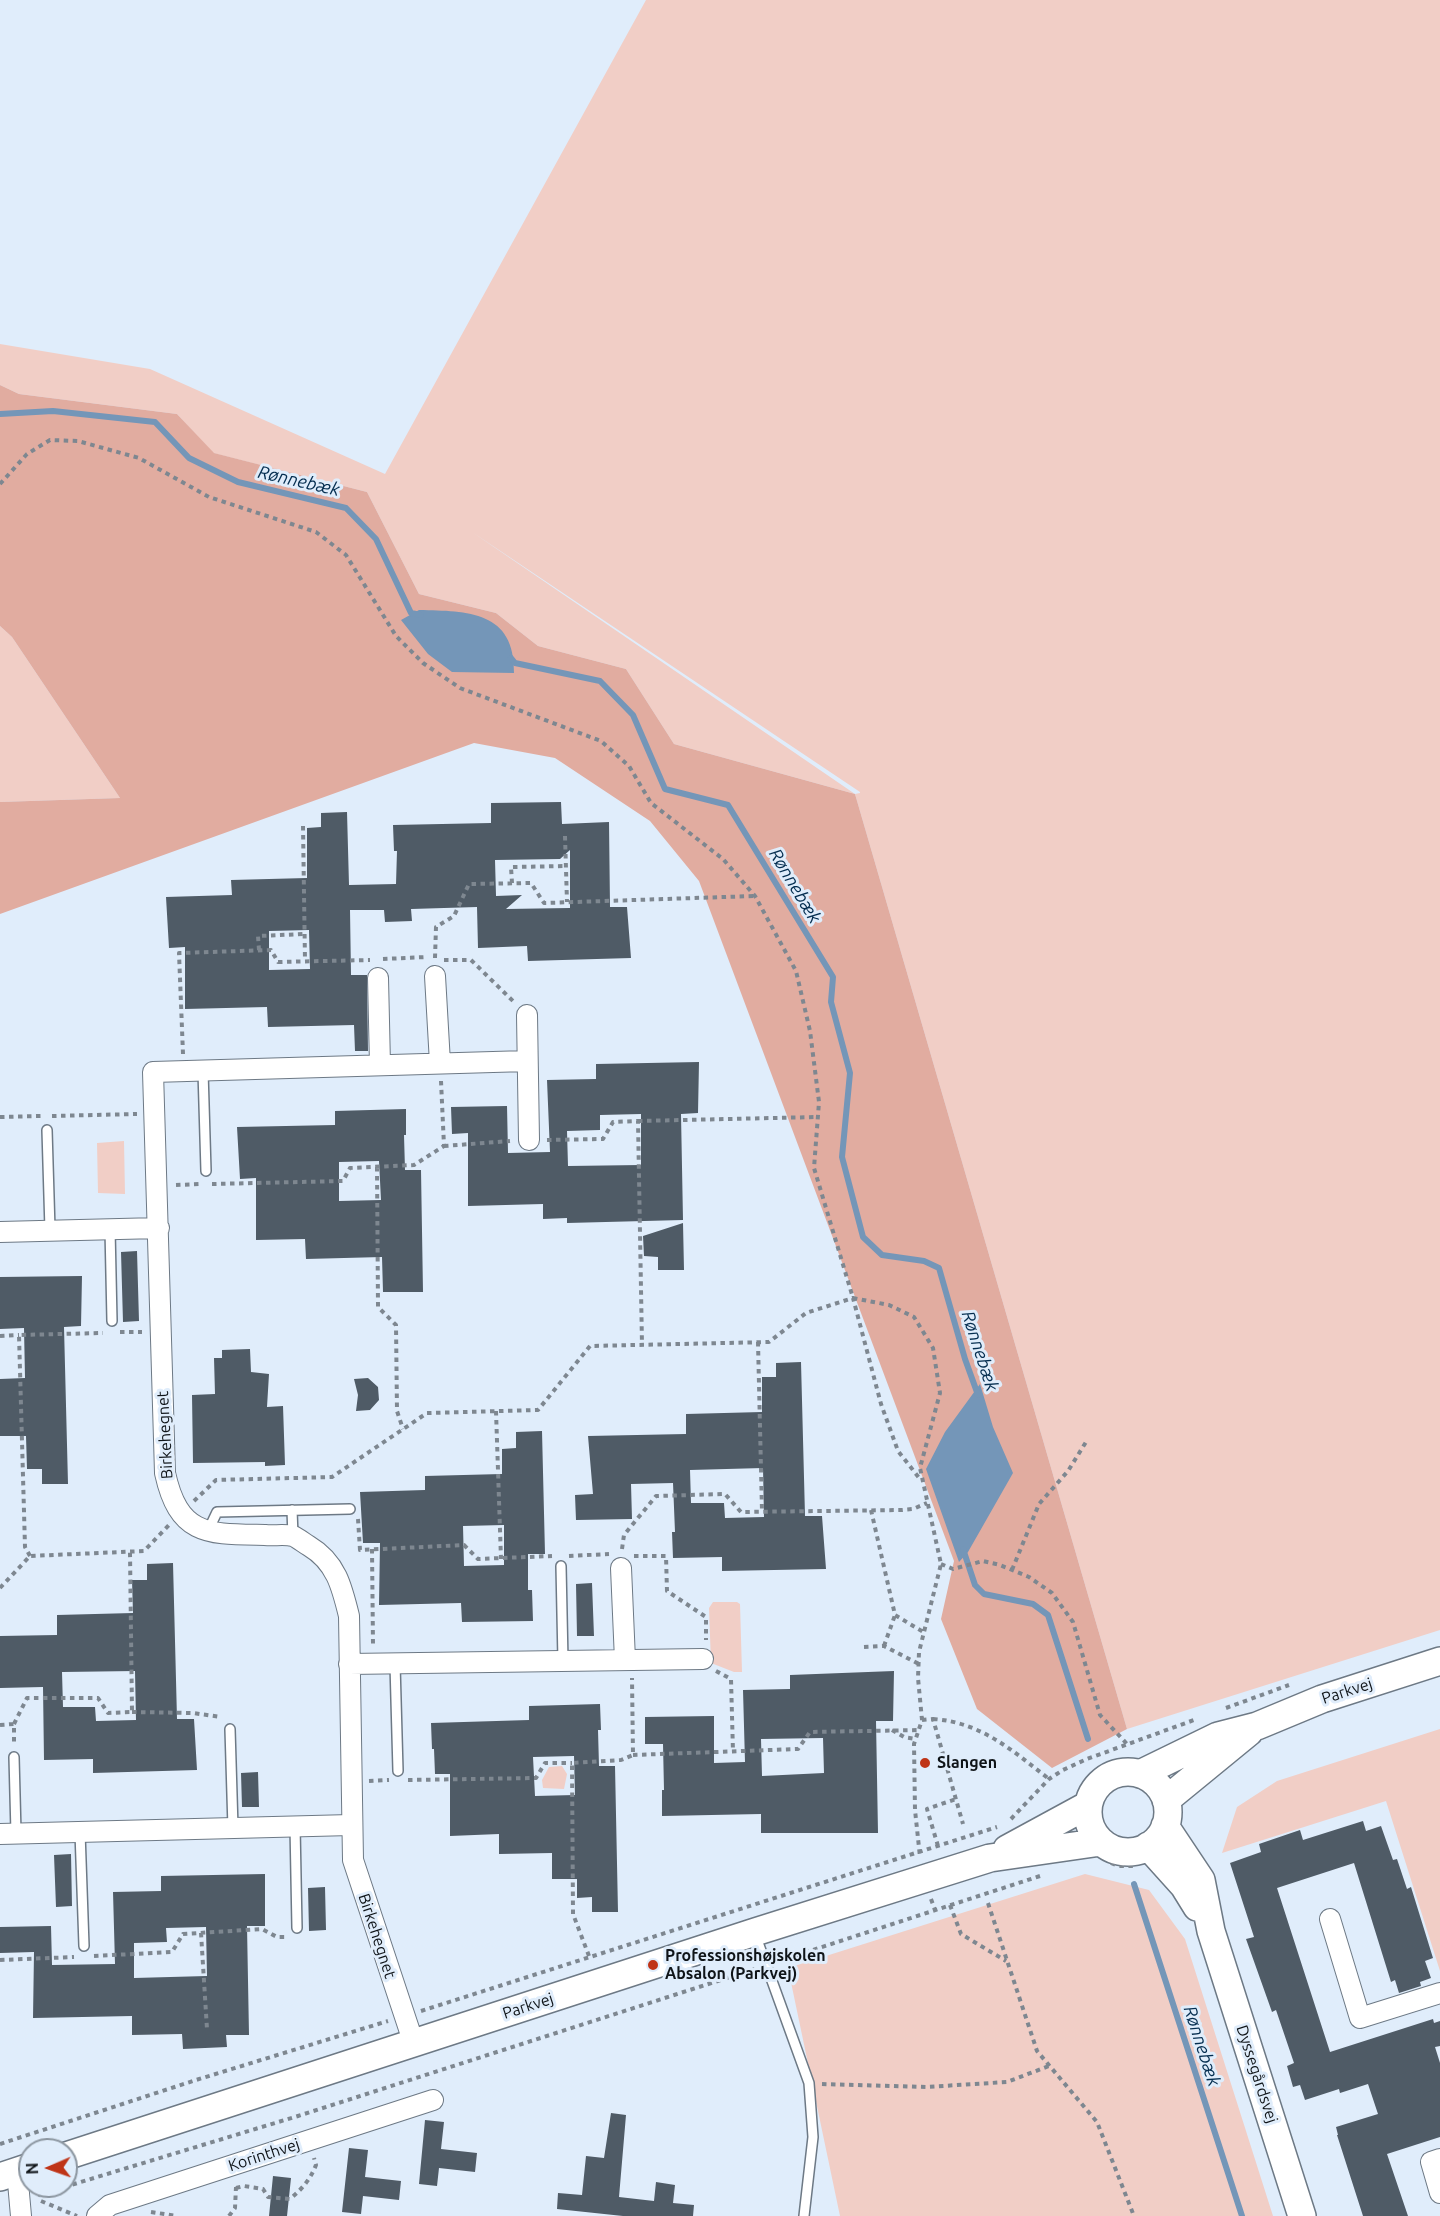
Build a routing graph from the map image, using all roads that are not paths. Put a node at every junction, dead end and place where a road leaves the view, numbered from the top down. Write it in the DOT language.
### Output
graph roads {
  1 [pos="435,968"];
  2 [pos="378,978"];
  3 [pos="527,1015"];
  4 [pos="527,1061"];
  5 [pos="440,1063"];
  6 [pos="380,1065"];
  7 [pos="203,1071"];
  8 [pos="47,1130"];
  9 [pos="529,1140"];
  10 [pos="207,1171"];
  11 [pos="159,1228"];
  12 [pos="110,1229"];
  13 [pos="50,1230"];
  14 [pos="0,1232"];
  15 [pos="112,1321"];
  16 [pos="350,1509"];
  17 [pos="292,1510"];
  18 [pos="208,1531"];
  19 [pos="293,1536"];
  20 [pos="621,1562"];
  21 [pos="561,1566"];
  22 [pos="703,1659"];
  23 [pos="628,1660"];
  24 [pos="563,1661"];
  25 [pos="1440,1661"];
  26 [pos="349,1664"];
  27 [pos="395,1664"];
  28 [pos="1257,1726"];
  29 [pos="230,1729"];
  30 [pos="14,1757"];
  31 [pos="398,1771"];
  32 [pos="1140,1774"];
  33 [pos="1088,1805"];
  34 [pos="1166,1813"];
  35 [pos="351,1825"];
  36 [pos="296,1826"];
  37 [pos="233,1828"];
  38 [pos="80,1832"];
  39 [pos="8,1834"];
  40 [pos="1101,1851"];
  41 [pos="1144,1856"];
  42 [pos="990,1858"];
  43 [pos="1330,1919"];
  44 [pos="297,1928"];
  45 [pos="1211,1931"];
  46 [pos="755,1932"];
  47 [pos="84,1946"];
  48 [pos="1440,1993"];
  49 [pos="414,2044"];
  50 [pos="434,2100"];
  51 [pos="78,2152"];
  52 [pos="1440,2159"];
  53 [pos="16,2172"];
  54 [pos="1440,2193"];
  55 [pos="20,2208"];
  56 [pos="97,2216"];
  57 [pos="804,2216"];
  58 [pos="1302,2216"];
  1 -- 5 [label="street"];
  2 -- 6 [label="street"];
  3 -- 4 [label="street"];
  4 -- 5 [label="street, Birkehegnet"];
  4 -- 9 [label="street"];
  5 -- 6 [label="street, Birkehegnet"];
  6 -- 7 [label="street, Birkehegnet"];
  7 -- 10 [label="lane"];
  7 -- 11 [label="street, Birkehegnet"];
  8 -- 13 [label="lane"];
  11 -- 12 [label="street"];
  11 -- 18 [label="street, Birkehegnet"];
  12 -- 13 [label="street"];
  12 -- 15 [label="lane"];
  13 -- 14 [label="street"];
  16 -- 17 [label="lane"];
  17 -- 18 [label="lane"];
  17 -- 19 [label="lane"];
  18 -- 19 [label="street"];
  19 -- 26 [label="street, Birkehegnet"];
  20 -- 23 [label="street"];
  21 -- 24 [label="lane"];
  22 -- 23 [label="street"];
  23 -- 24 [label="street"];
  24 -- 27 [label="street"];
  25 -- 28 [label="street, Parkvej"];
  26 -- 27 [label="street"];
  26 -- 35 [label="street, Birkehegnet"];
  27 -- 31 [label="lane"];
  28 -- 32 [label="street, Parkvej"];
  28 -- 34 [label="street, Parkvej"];
  29 -- 37 [label="lane"];
  30 -- 39 [label="lane"];
  32 -- 33 [label="street"];
  32 -- 34 [label="street"];
  33 -- 40 [label="street"];
  33 -- 42 [label="street, Parkvej"];
  34 -- 41 [label="street"];
  34 -- 45 [label="street, Dyssegårdsvej"];
  35 -- 36 [label="street"];
  35 -- 49 [label="street, Birkehegnet"];
  36 -- 37 [label="street"];
  36 -- 44 [label="lane"];
  37 -- 38 [label="street"];
  38 -- 39 [label="street"];
  38 -- 47 [label="lane"];
  40 -- 41 [label="street"];
  40 -- 42 [label="street, Parkvej"];
  41 -- 45 [label="street, Dyssegårdsvej"];
  42 -- 46 [label="street, Parkvej"];
  43 -- 48 [label="street"];
  45 -- 58 [label="street, Dyssegårdsvej"];
  46 -- 49 [label="street, Parkvej"];
  46 -- 57 [label="lane"];
  49 -- 51 [label="street, Parkvej"];
  50 -- 56 [label="street, Korinthvej"];
  52 -- 54 [label="street"];
  53 -- 55 [label="street"];
}
